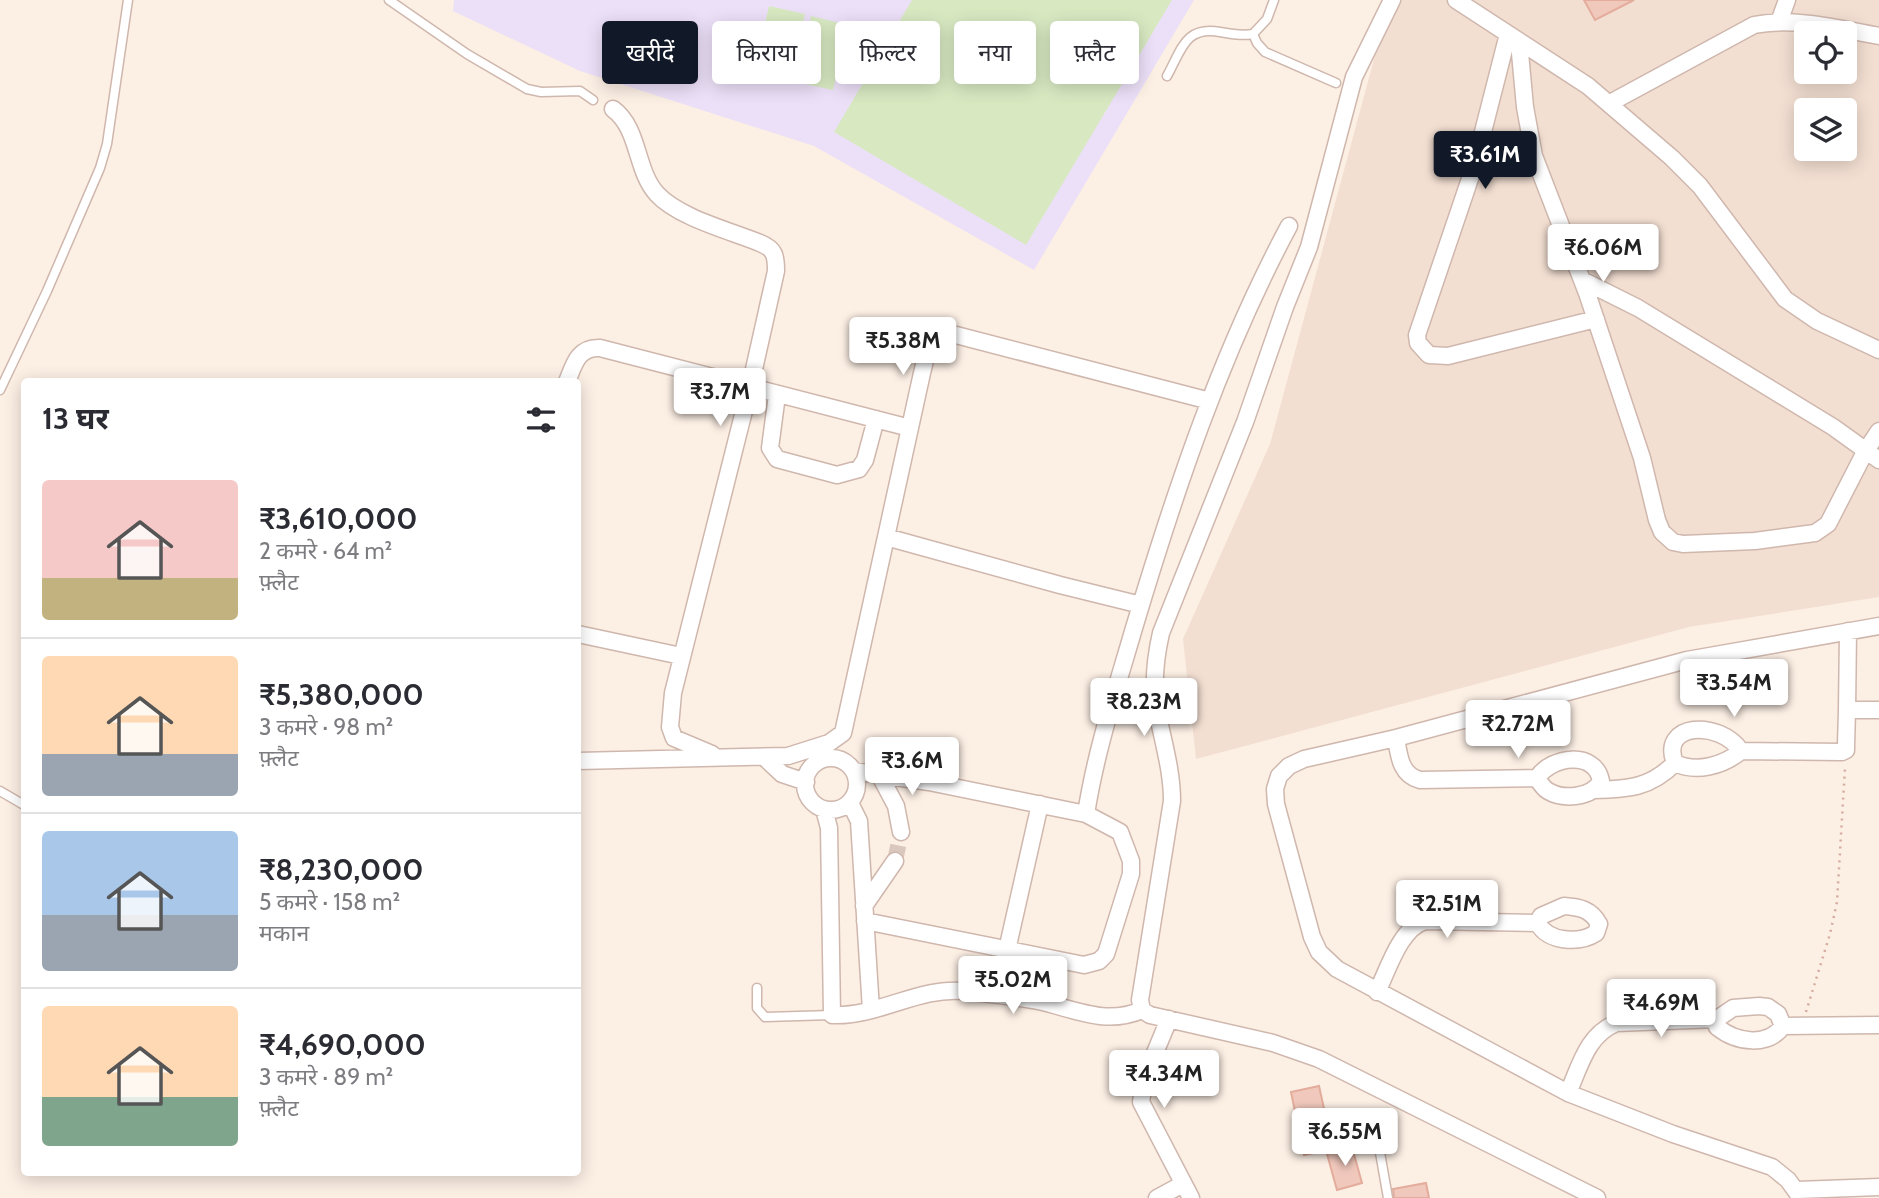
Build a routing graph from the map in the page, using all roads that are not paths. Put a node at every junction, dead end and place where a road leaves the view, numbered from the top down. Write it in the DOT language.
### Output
graph roads {
  1 [pos="128,0"];
  2 [pos="389,0"];
  3 [pos="1274,0"];
  4 [pos="1392,0"];
  5 [pos="1456,0"];
  6 [pos="1787,0"];
  7 [pos="1779,22"];
  8 [pos="1253,34"];
  9 [pos="1879,36"];
  10 [pos="1513,38"];
  11 [pos="1167,76"];
  12 [pos="1336,83"];
  13 [pos="593,100"];
  14 [pos="1610,103"];
  15 [pos="613,108"];
  16 [pos="1289,226"];
  17 [pos="1582,280"];
  18 [pos="1596,319"];
  19 [pos="1879,350"];
  20 [pos="569,378"];
  21 [pos="750,387"];
  22 [pos="0,390"];
  23 [pos="777,395"];
  24 [pos="1210,401"];
  25 [pos="876,419"];
  26 [pos="910,428"];
  27 [pos="1879,430"];
  28 [pos="1872,456"];
  29 [pos="886,537"];
  30 [pos="1141,605"];
  31 [pos="1879,626"];
  32 [pos="1848,631"];
  33 [pos="581,635"];
  34 [pos="681,656"];
  35 [pos="1847,710"];
  36 [pos="1879,710"];
  37 [pos="838,738"];
  38 [pos="1396,738"];
  39 [pos="812,749"];
  40 [pos="1741,751"];
  41 [pos="722,758"];
  42 [pos="765,758"];
  43 [pos="837,758"];
  44 [pos="581,761"];
  45 [pos="1675,763"];
  46 [pos="854,771"];
  47 [pos="879,774"];
  48 [pos="808,775"];
  49 [pos="1537,778"];
  50 [pos="1594,790"];
  51 [pos="0,791"];
  52 [pos="21,803"];
  53 [pos="850,803"];
  54 [pos="1040,804"];
  55 [pos="824,809"];
  56 [pos="1086,814"];
  57 [pos="901,832"];
  58 [pos="895,861"];
  59 [pos="864,914"];
  60 [pos="1538,923"];
  61 [pos="1007,950"];
  62 [pos="757,988"];
  63 [pos="1377,992"];
  64 [pos="871,1010"];
  65 [pos="1142,1010"];
  66 [pos="832,1015"];
  67 [pos="1169,1019"];
  68 [pos="1717,1020"];
  69 [pos="1879,1025"];
  70 [pos="1783,1026"];
  71 [pos="1568,1093"];
  72 [pos="1376,1130"];
  73 [pos="1879,1187"];
  74 [pos="1187,1191"];
  75 [pos="1799,1194"];
  76 [pos="1157,1198"];
  77 [pos="1388,1198"];
  78 [pos="1597,1198"];
  1 -- 22 [label="lane"];
  2 -- 13 [label="lane"];
  3 -- 8 [label="lane"];
  4 -- 65 [label="street"];
  5 -- 10 [label="street"];
  6 -- 7 [label="street"];
  7 -- 9 [label="street"];
  7 -- 14 [label="street"];
  8 -- 11 [label="lane"];
  8 -- 12 [label="lane"];
  10 -- 14 [label="street"];
  10 -- 17 [label="street"];
  10 -- 18 [label="street"];
  14 -- 19 [label="street"];
  15 -- 21 [label="street"];
  16 -- 24 [label="street"];
  17 -- 18 [label="street"];
  17 -- 28 [label="street"];
  18 -- 28 [label="street"];
  20 -- 21 [label="street"];
  21 -- 23 [label="street"];
  21 -- 34 [label="street"];
  23 -- 25 [label="street"];
  23 -- 25 [label="street"];
  24 -- 26 [label="street"];
  24 -- 30 [label="street"];
  25 -- 26 [label="street"];
  26 -- 29 [label="street"];
  27 -- 28 [label="street"];
  29 -- 30 [label="street"];
  29 -- 37 [label="street"];
  30 -- 56 [label="street"];
  31 -- 32 [label="street"];
  32 -- 35 [label="street"];
  32 -- 38 [label="street"];
  33 -- 34 [label="street"];
  34 -- 41 [label="street"];
  35 -- 36 [label="street"];
  35 -- 40 [label="street"];
  37 -- 39 [label="street"];
  37 -- 43 [label="street"];
  38 -- 49 [label="street"];
  38 -- 63 [label="street"];
  39 -- 42 [label="street"];
  39 -- 48 [label="street"];
  40 -- 45 [label="street"];
  40 -- 45 [label="street"];
  41 -- 42 [label="street"];
  41 -- 44 [label="street"];
  42 -- 48 [label="street"];
  43 -- 46 [label="street"];
  43 -- 48 [label="street"];
  45 -- 50 [label="street"];
  46 -- 47 [label="street"];
  46 -- 53 [label="street"];
  47 -- 54 [label="street"];
  47 -- 57 [label="street"];
  48 -- 55 [label="street"];
  49 -- 50 [label="street"];
  49 -- 50 [label="street"];
  51 -- 52 [label="lane"];
  53 -- 55 [label="street"];
  53 -- 59 [label="street"];
  54 -- 56 [label="street"];
  54 -- 61 [label="street"];
  55 -- 66 [label="street"];
  56 -- 61 [label="street"];
  58 -- 59 [label="street"];
  59 -- 61 [label="street"];
  59 -- 64 [label="street"];
  60 -- 63 [label="street"];
  62 -- 66 [label="lane"];
  63 -- 71 [label="street"];
  64 -- 65 [label="street"];
  64 -- 66 [label="street"];
  65 -- 67 [label="street"];
  67 -- 74 [label="street"];
  67 -- 78 [label="street"];
  68 -- 70 [label="street"];
  68 -- 70 [label="street"];
  68 -- 71 [label="street"];
  69 -- 70 [label="street"];
  71 -- 75 [label="street"];
  72 -- 77 [label="lane"];
  73 -- 75 [label="street"];
  74 -- 76 [label="street"];
}
